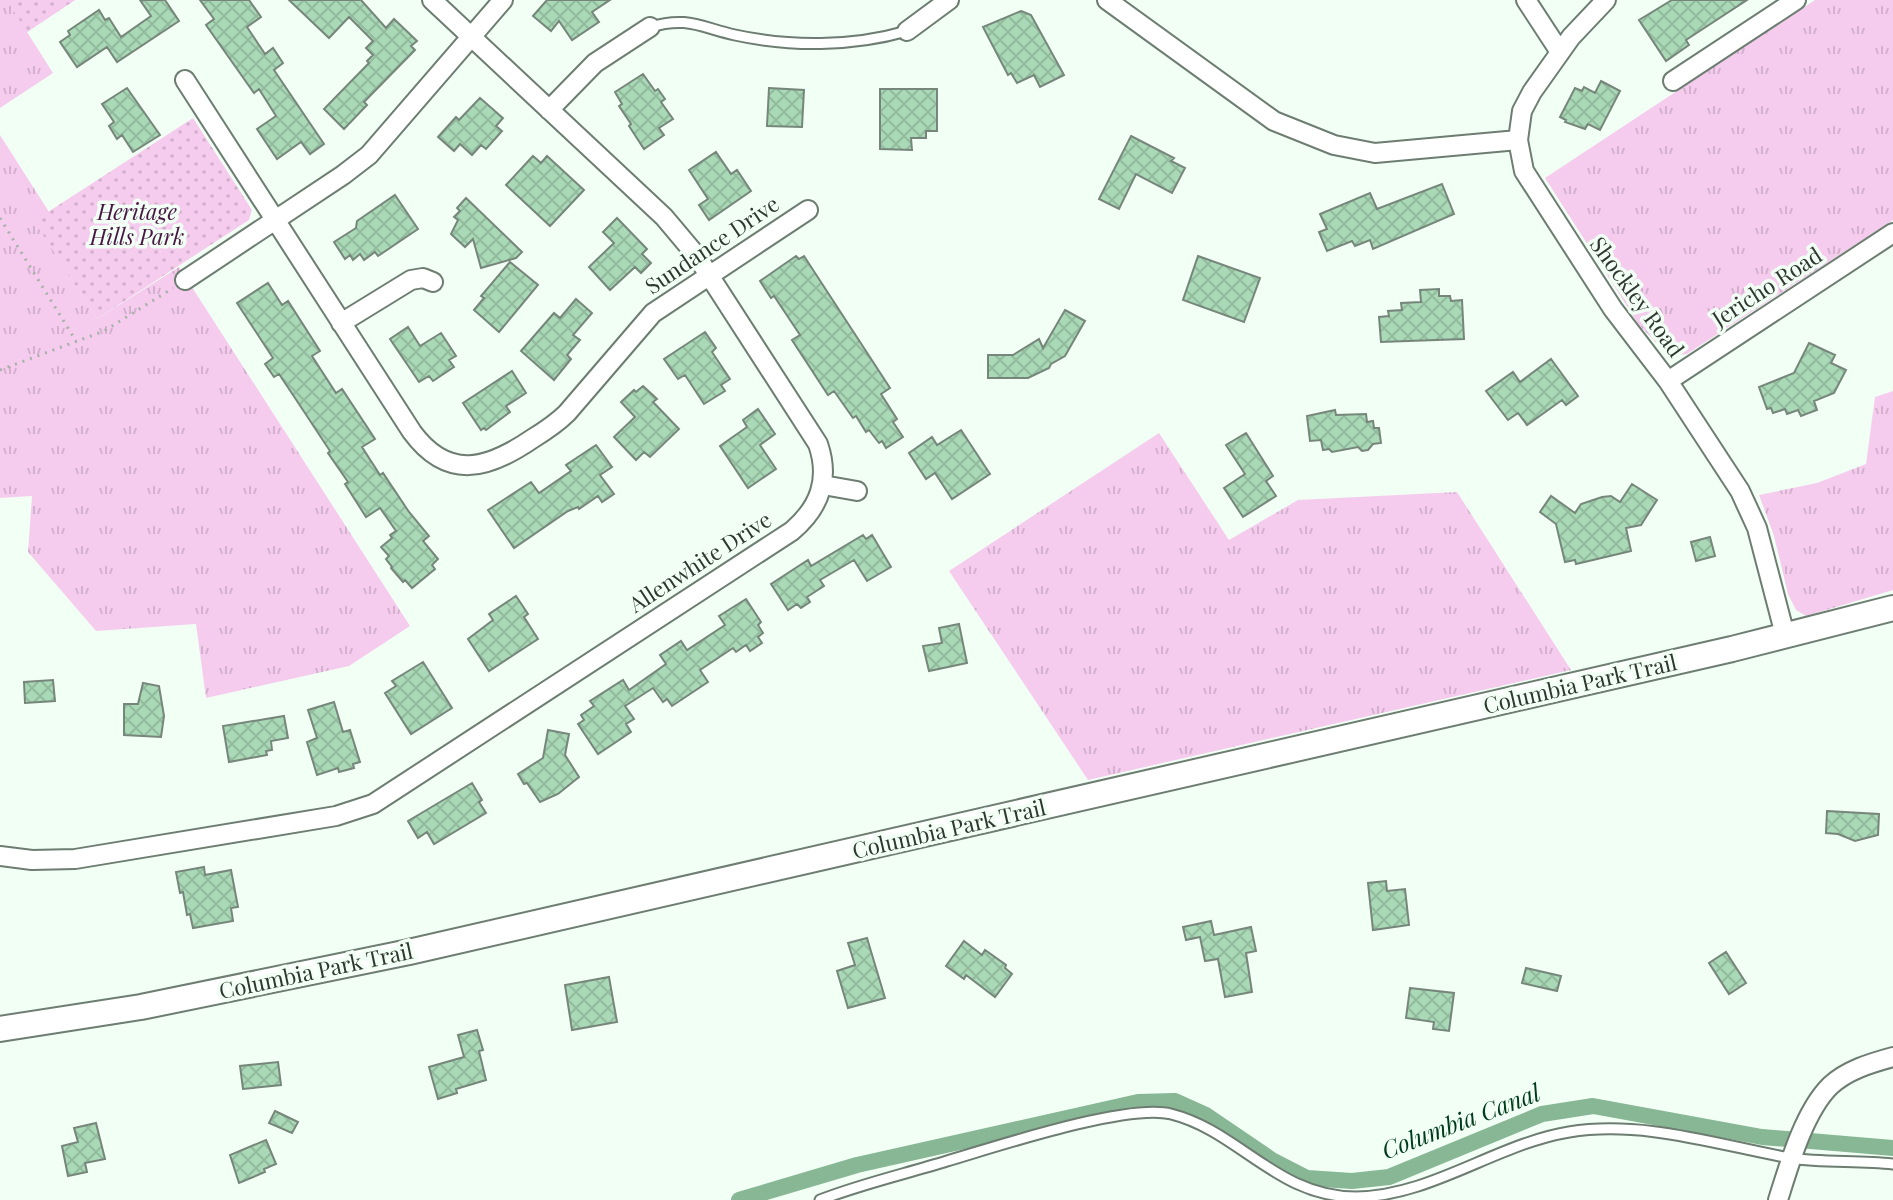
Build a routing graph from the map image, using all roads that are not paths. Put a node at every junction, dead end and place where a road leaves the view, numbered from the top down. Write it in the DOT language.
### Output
graph roads {
  1 [pos="432,0"];
  2 [pos="503,0"];
  3 [pos="949,0"];
  4 [pos="1107,0"];
  5 [pos="1526,0"];
  6 [pos="1606,0"];
  7 [pos="1796,0"];
  8 [pos="650,27"];
  9 [pos="907,31"];
  10 [pos="471,37"];
  11 [pos="1560,52"];
  12 [pos="185,80"];
  13 [pos="1673,81"];
  14 [pos="549,110"];
  15 [pos="1518,140"];
  16 [pos="808,210"];
  17 [pos="275,220"];
  18 [pos="1893,233"];
  19 [pos="709,275"];
  20 [pos="185,280"];
  21 [pos="433,282"];
  22 [pos="341,323"];
  23 [pos="1668,381"];
  24 [pos="823,485"];
  25 [pos="857,491"];
  26 [pos="1893,608"];
  27 [pos="1785,635"];
  28 [pos="0,856"];
  29 [pos="0,1029"];
  30 [pos="1893,1057"];
  31 [pos="1794,1153"];
  32 [pos="1893,1164"];
  33 [pos="820,1200"];
  34 [pos="1778,1200"];
  1 -- 10 [label="street"];
  2 -- 10 [label="street"];
  3 -- 9 [label="street"];
  4 -- 15 [label="street"];
  5 -- 11 [label="street"];
  6 -- 11 [label="street, Shockley Road"];
  7 -- 13 [label="street"];
  8 -- 9 [label="lane"];
  8 -- 14 [label="street"];
  10 -- 14 [label="street"];
  10 -- 17 [label="street"];
  11 -- 15 [label="street, Shockley Road"];
  12 -- 17 [label="street, Sundance Drive"];
  14 -- 19 [label="street"];
  15 -- 23 [label="street, Shockley Road"];
  16 -- 19 [label="street, Sundance Drive"];
  17 -- 20 [label="street"];
  17 -- 22 [label="street, Sundance Drive"];
  18 -- 23 [label="street, Jericho Road"];
  19 -- 22 [label="street, Sundance Drive"];
  19 -- 24 [label="street"];
  21 -- 22 [label="street"];
  23 -- 27 [label="street, Shockley Road"];
  24 -- 25 [label="street"];
  24 -- 28 [label="street, Allenwhite Drive"];
  26 -- 27 [label="main road, Columbia Park Trail"];
  27 -- 29 [label="main road, Columbia Park Trail"];
  30 -- 31 [label="street"];
  31 -- 32 [label="lane"];
  31 -- 33 [label="lane"];
  31 -- 34 [label="street"];
}
